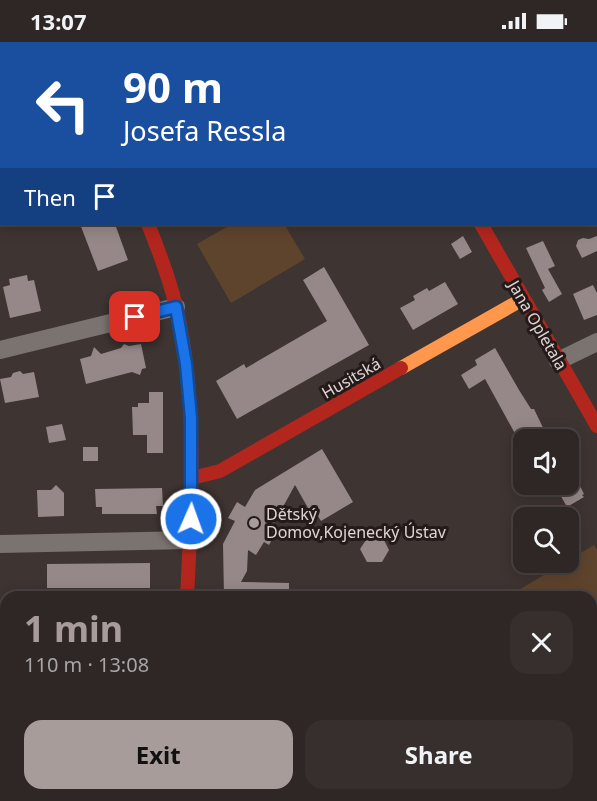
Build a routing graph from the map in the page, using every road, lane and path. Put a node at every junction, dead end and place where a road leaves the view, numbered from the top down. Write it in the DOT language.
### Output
graph roads {
  1 [pos="148,225"];
  2 [pos="483,225"];
  3 [pos="523,299"];
  4 [pos="176,307"];
  5 [pos="597,342"];
  6 [pos="0,350"];
  7 [pos="558,361"];
  8 [pos="597,426"];
  9 [pos="192,478"];
  10 [pos="190,540"];
  11 [pos="0,544"];
  12 [pos="187,591"];
  1 -- 4 [label="street"];
  2 -- 3 [label="street, Jana Opletala"];
  3 -- 7 [label="street, Jana Opletala"];
  3 -- 9 [label="street, Husitská"];
  4 -- 6 [label="street"];
  4 -- 9 [label="street"];
  5 -- 7 [label="street"];
  7 -- 8 [label="street, Jana Opletala"];
  9 -- 10 [label="street"];
  10 -- 11 [label="street"];
  10 -- 12 [label="street"];
}
